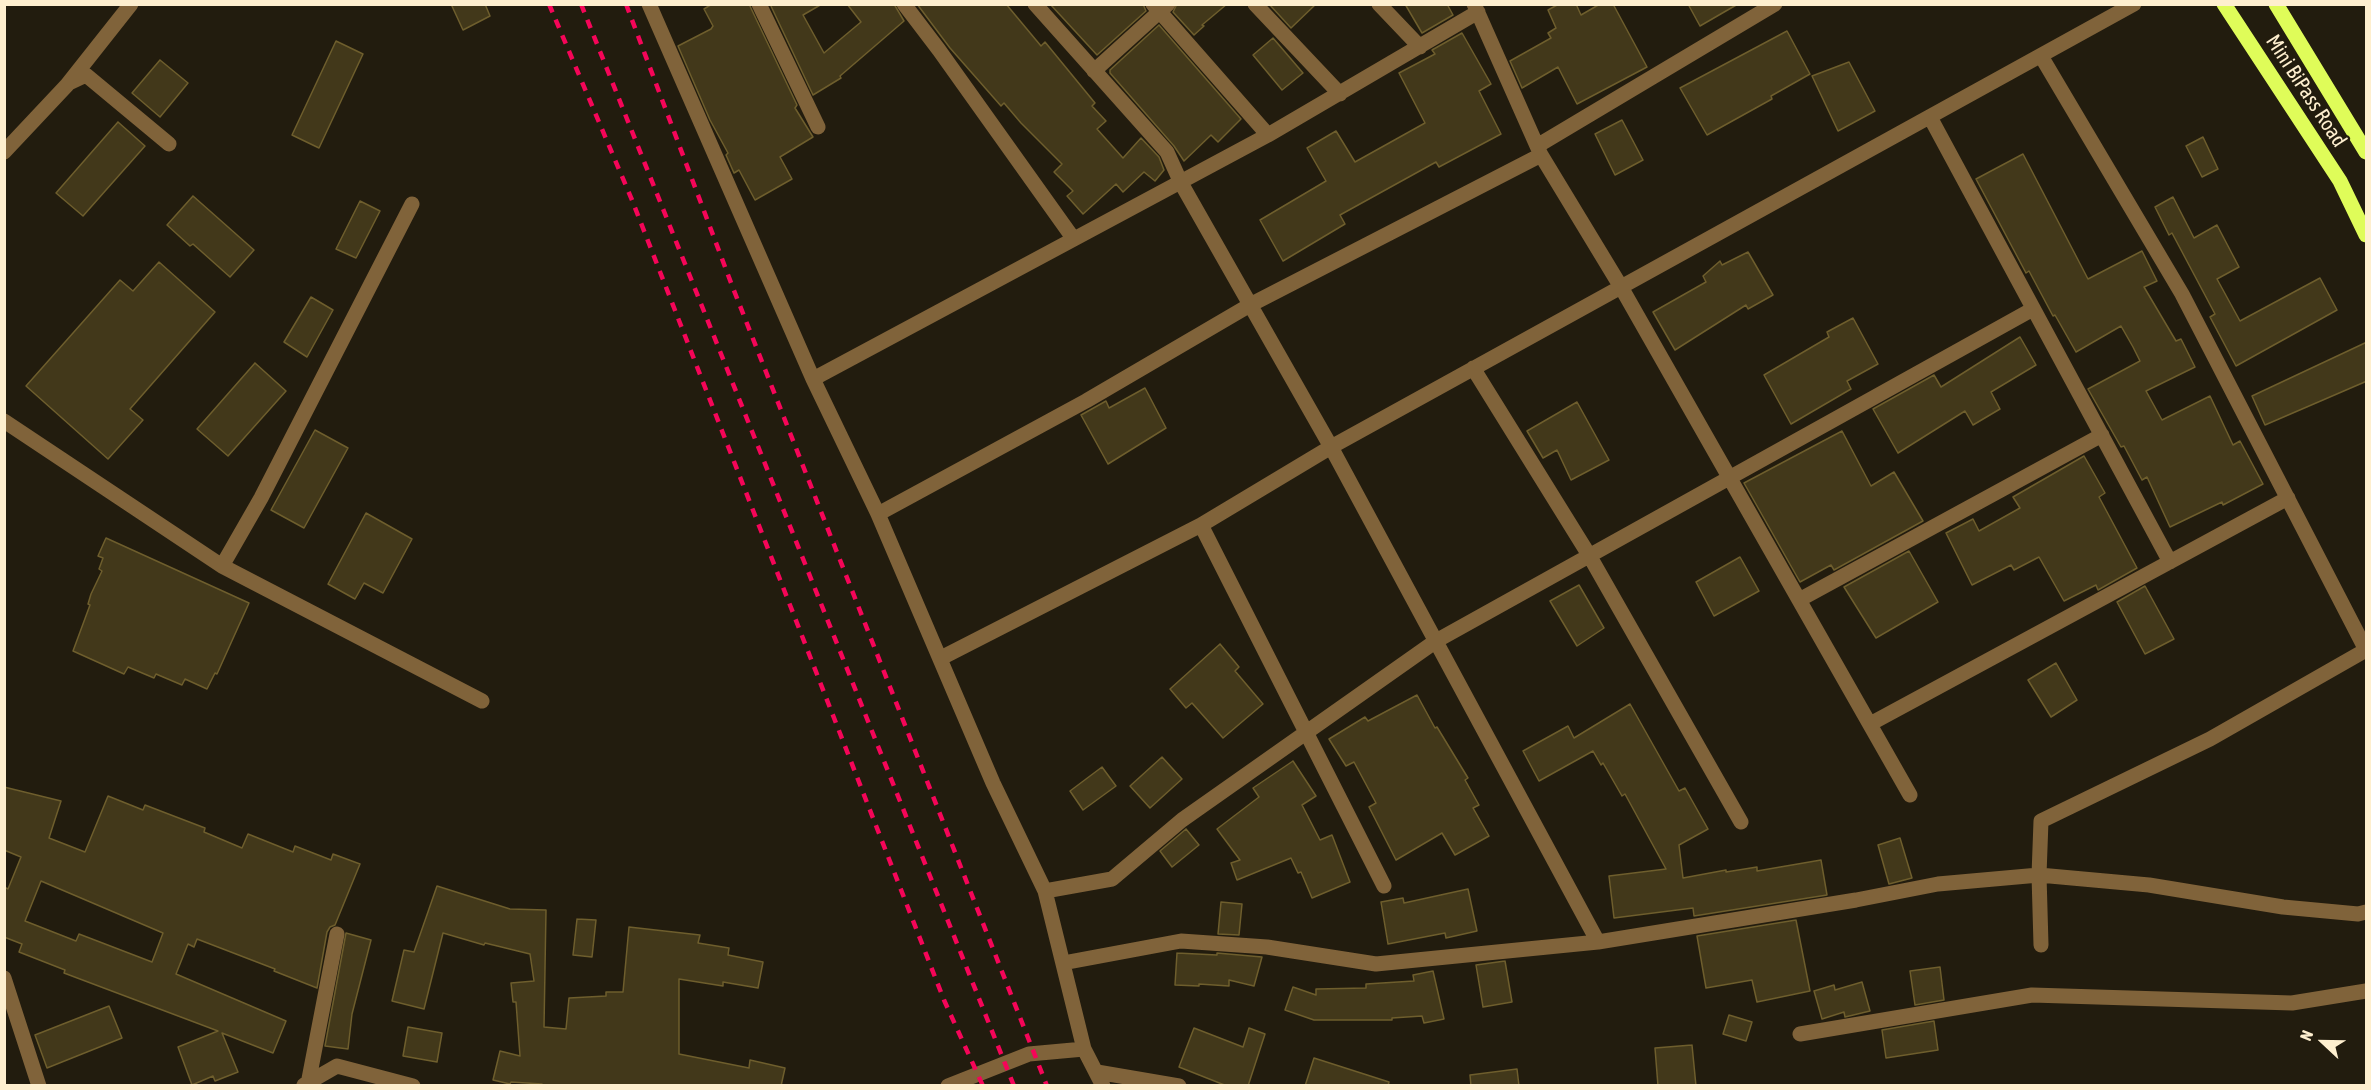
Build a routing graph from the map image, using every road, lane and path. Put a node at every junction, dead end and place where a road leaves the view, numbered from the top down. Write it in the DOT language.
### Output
graph roads {
  1 [pos="131,4"];
  2 [pos="649,4"];
  3 [pos="759,4"];
  4 [pos="903,4"];
  5 [pos="1035,4"];
  6 [pos="1255,4"];
  7 [pos="1379,4"];
  8 [pos="1775,4"];
  9 [pos="2134,4"];
  10 [pos="2224,4"];
  11 [pos="2276,4"];
  12 [pos="1160,7"];
  13 [pos="1476,8"];
  14 [pos="1420,47"];
  15 [pos="2041,56"];
  16 [pos="1094,71"];
  17 [pos="67,85"];
  18 [pos="1340,94"];
  19 [pos="1930,117"];
  20 [pos="818,127"];
  21 [pos="1268,135"];
  22 [pos="170,144"];
  23 [pos="1539,150"];
  24 [pos="4,152"];
  25 [pos="2367,152"];
  26 [pos="1181,183"];
  27 [pos="412,204"];
  28 [pos="2367,235"];
  29 [pos="1073,238"];
  30 [pos="1621,287"];
  31 [pos="1250,305"];
  32 [pos="2033,309"];
  33 [pos="1473,368"];
  34 [pos="813,379"];
  35 [pos="4,421"];
  36 [pos="2102,435"];
  37 [pos="1330,447"];
  38 [pos="1729,476"];
  39 [pos="2289,498"];
  40 [pos="878,514"];
  41 [pos="1201,525"];
  42 [pos="1589,555"];
  43 [pos="2170,562"];
  44 [pos="222,566"];
  45 [pos="1799,600"];
  46 [pos="1436,641"];
  47 [pos="2366,650"];
  48 [pos="941,658"];
  49 [pos="482,701"];
  50 [pos="1870,724"];
  51 [pos="1306,733"];
  52 [pos="1910,795"];
  53 [pos="1741,822"];
  54 [pos="2039,875"];
  55 [pos="1384,885"];
  56 [pos="1045,891"];
  57 [pos="2367,912"];
  58 [pos="337,934"];
  59 [pos="1598,942"];
  60 [pos="2041,945"];
  61 [pos="1063,963"];
  62 [pos="4,978"];
  63 [pos="2367,991"];
  64 [pos="1800,1034"];
  65 [pos="1084,1048"];
  66 [pos="1100,1079"];
  67 [pos="305,1085"];
  68 [pos="39,1086"];
  69 [pos="413,1086"];
  70 [pos="948,1086"];
  71 [pos="1179,1086"];
  1 -- 17 [label="street"];
  2 -- 34 [label="street"];
  3 -- 20 [label="street"];
  4 -- 29 [label="street"];
  5 -- 16 [label="street"];
  6 -- 18 [label="street"];
  7 -- 14 [label="street"];
  8 -- 23 [label="street"];
  9 -- 15 [label="street"];
  10 -- 28 [label="main road, Mini BiPass Road"];
  11 -- 25 [label="main road"];
  12 -- 16 [label="street"];
  12 -- 21 [label="street"];
  13 -- 14 [label="street"];
  13 -- 23 [label="street"];
  14 -- 18 [label="street"];
  15 -- 19 [label="street"];
  15 -- 39 [label="street"];
  16 -- 26 [label="street"];
  17 -- 22 [label="street"];
  17 -- 24 [label="street"];
  18 -- 21 [label="street"];
  19 -- 30 [label="street"];
  19 -- 32 [label="street"];
  21 -- 26 [label="street"];
  23 -- 30 [label="street"];
  23 -- 31 [label="street"];
  26 -- 29 [label="street"];
  26 -- 31 [label="street"];
  27 -- 44 [label="street"];
  29 -- 34 [label="street"];
  30 -- 33 [label="street"];
  30 -- 38 [label="street"];
  31 -- 37 [label="street"];
  31 -- 40 [label="street"];
  32 -- 36 [label="street"];
  32 -- 38 [label="street"];
  33 -- 37 [label="street"];
  33 -- 42 [label="street"];
  34 -- 40 [label="street"];
  35 -- 44 [label="street"];
  36 -- 43 [label="street"];
  36 -- 45 [label="street"];
  37 -- 41 [label="street"];
  37 -- 46 [label="street"];
  38 -- 42 [label="street"];
  38 -- 45 [label="street"];
  39 -- 43 [label="street"];
  39 -- 47 [label="street"];
  40 -- 48 [label="street"];
  41 -- 48 [label="street"];
  41 -- 51 [label="street"];
  42 -- 46 [label="street"];
  42 -- 53 [label="street"];
  43 -- 50 [label="street"];
  44 -- 49 [label="street"];
  45 -- 50 [label="street"];
  46 -- 51 [label="street"];
  46 -- 59 [label="street"];
  47 -- 54 [label="street"];
  48 -- 56 [label="street"];
  50 -- 52 [label="street"];
  51 -- 55 [label="street"];
  51 -- 56 [label="street"];
  54 -- 57 [label="street"];
  54 -- 59 [label="street"];
  54 -- 60 [label="street"];
  56 -- 61 [label="street"];
  58 -- 67 [label="street"];
  59 -- 61 [label="street"];
  61 -- 65 [label="street"];
  62 -- 68 [label="street"];
  63 -- 64 [label="street"];
  65 -- 66 [label="street"];
  65 -- 70 [label="street"];
  66 -- 71 [label="street"];
  67 -- 69 [label="street"];
}
